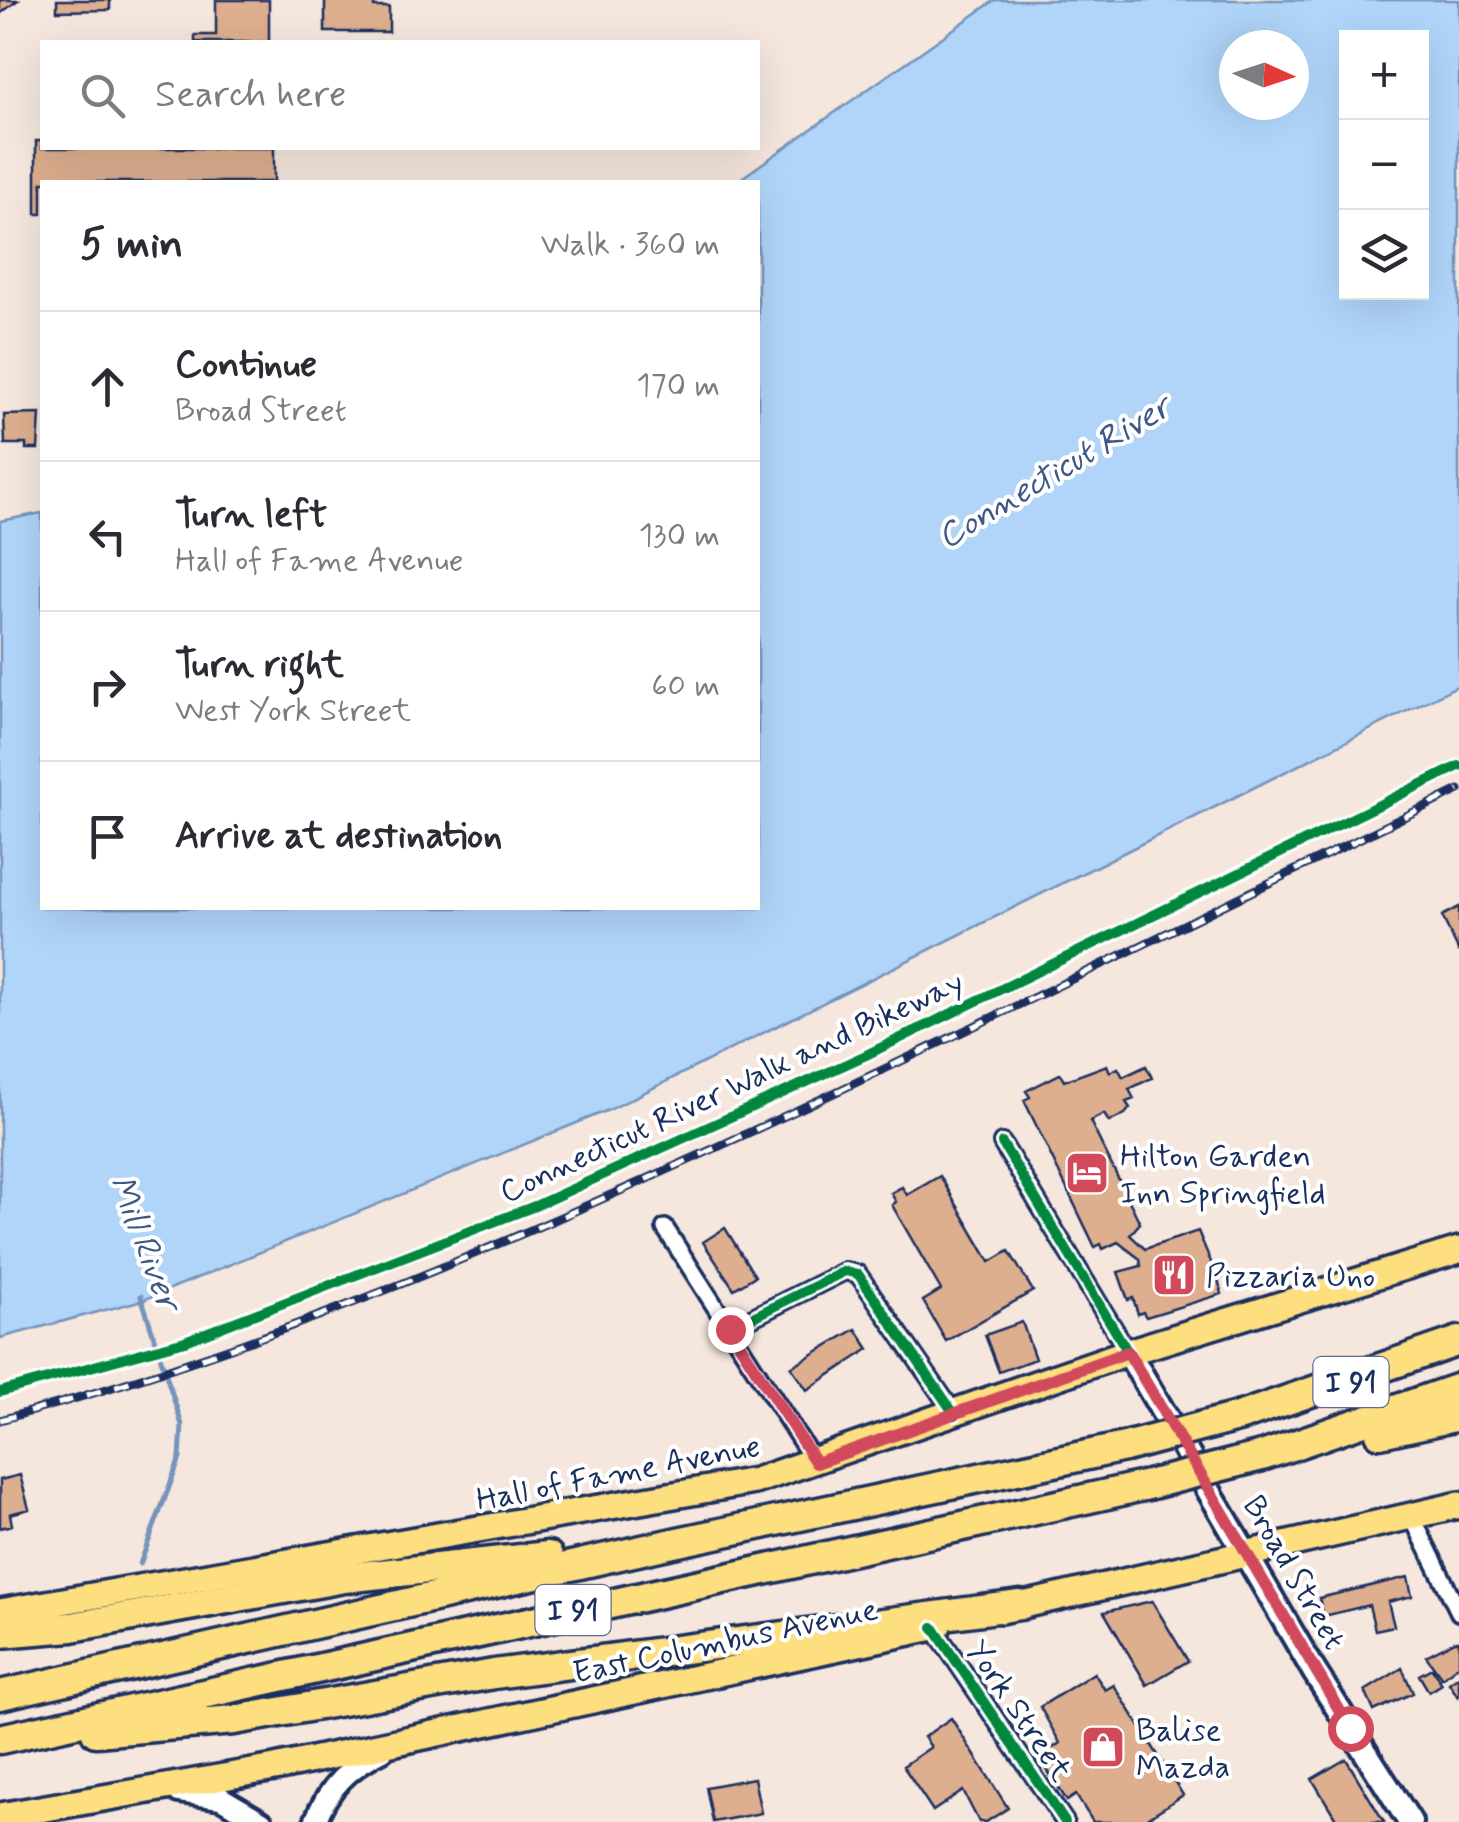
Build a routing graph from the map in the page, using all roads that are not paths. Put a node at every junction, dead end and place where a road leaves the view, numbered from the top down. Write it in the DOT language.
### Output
graph roads {
  1 [pos="1002,1143"];
  2 [pos="665,1228"];
  3 [pos="1459,1250"];
  4 [pos="730,1329"];
  5 [pos="1459,1341"];
  6 [pos="1128,1352"];
  7 [pos="1459,1388"];
  8 [pos="955,1415"];
  9 [pos="1459,1416"];
  10 [pos="1273,1452"];
  11 [pos="816,1463"];
  12 [pos="1459,1505"];
  13 [pos="1412,1517"];
  14 [pos="674,1542"];
  15 [pos="1249,1554"];
  16 [pos="1020,1605"];
  17 [pos="0,1612"];
  18 [pos="1459,1612"];
  19 [pos="932,1627"];
  20 [pos="0,1633"];
  21 [pos="0,1694"];
  22 [pos="0,1740"];
  23 [pos="400,1742"];
  24 [pos="152,1790"];
  25 [pos="0,1816"];
  26 [pos="262,1822"];
  27 [pos="314,1822"];
  28 [pos="1066,1822"];
  29 [pos="1410,1822"];
  1 -- 6 [label="street"];
  2 -- 4 [label="street"];
  3 -- 6 [label="main road, Hall of Fame Avenue"];
  4 -- 8 [label="street"];
  4 -- 11 [label="street"];
  5 -- 14 [label="highway, I 91, bridge"];
  6 -- 8 [label="main road, Hall of Fame Avenue"];
  6 -- 15 [label="main road, Broad Street"];
  7 -- 10 [label="highway, I 91"];
  8 -- 11 [label="main road, Hall of Fame Avenue"];
  9 -- 10 [label="highway"];
  10 -- 22 [label="highway, I 91, bridge"];
  11 -- 17 [label="main road, Hall of Fame Avenue"];
  12 -- 13 [label="main road, East Columbus Avenue"];
  13 -- 15 [label="main road, East Columbus Avenue"];
  13 -- 18 [label="street"];
  14 -- 20 [label="highway"];
  14 -- 21 [label="highway, I 91"];
  15 -- 16 [label="main road, East Columbus Avenue"];
  15 -- 29 [label="main road, Broad Street"];
  16 -- 19 [label="main road, East Columbus Avenue"];
  16 -- 22 [label="highway"];
  19 -- 23 [label="main road, East Columbus Avenue"];
  19 -- 28 [label="street, York Street"];
  23 -- 24 [label="main road, East Columbus Avenue"];
  23 -- 27 [label="street"];
  24 -- 25 [label="main road, East Columbus Avenue"];
  24 -- 26 [label="street"];
}
